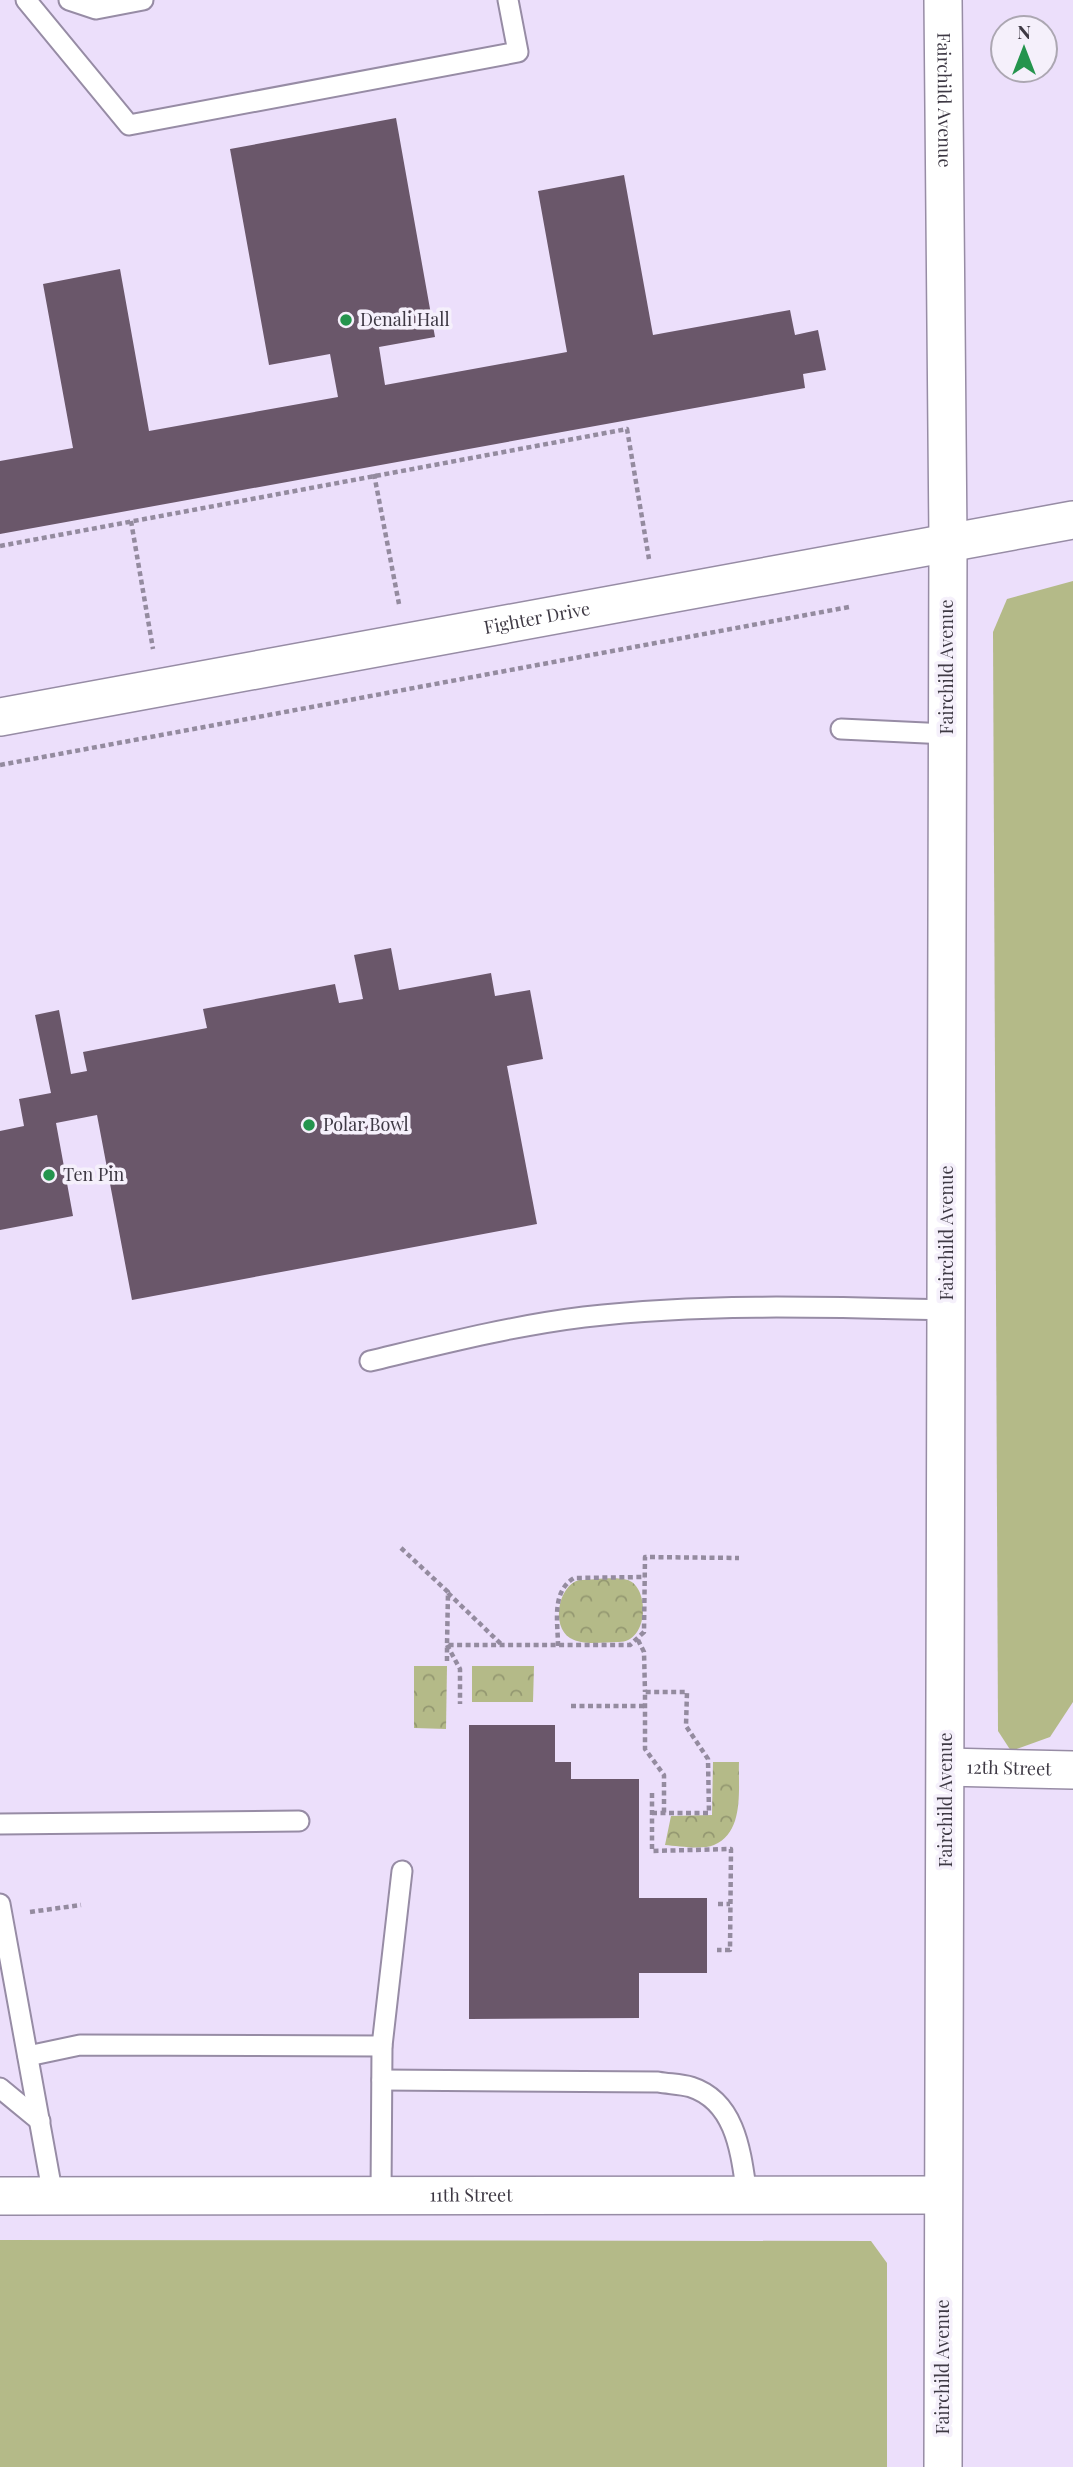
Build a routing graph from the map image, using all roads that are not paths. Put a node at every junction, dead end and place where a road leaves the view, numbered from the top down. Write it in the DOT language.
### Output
graph roads {
  1 [pos="26,0"];
  2 [pos="69,0"];
  3 [pos="143,0"];
  4 [pos="508,0"];
  5 [pos="943,0"];
  6 [pos="1073,520"];
  7 [pos="948,540"];
  8 [pos="0,717"];
  9 [pos="841,729"];
  10 [pos="947,734"];
  11 [pos="947,1310"];
  12 [pos="370,1361"];
  13 [pos="946,1767"];
  14 [pos="1073,1770"];
  15 [pos="299,1821"];
  16 [pos="0,1824"];
  17 [pos="402,1871"];
  18 [pos="1,1911"];
  19 [pos="382,2046"];
  20 [pos="28,2056"];
  21 [pos="382,2080"];
  22 [pos="0,2088"];
  23 [pos="40,2121"];
  24 [pos="381,2195"];
  25 [pos="747,2195"];
  26 [pos="942,2195"];
  27 [pos="0,2196"];
  28 [pos="53,2196"];
  29 [pos="943,2467"];
  1 -- 4 [label="lane"];
  2 -- 3 [label="lane"];
  5 -- 7 [label="street, Fairchild Avenue"];
  6 -- 7 [label="street, Fighter Drive"];
  7 -- 8 [label="street, Fighter Drive"];
  7 -- 10 [label="street, Fairchild Avenue"];
  9 -- 10 [label="lane"];
  10 -- 11 [label="street, Fairchild Avenue"];
  11 -- 12 [label="lane"];
  11 -- 13 [label="street, Fairchild Avenue"];
  13 -- 14 [label="street, 12th Street"];
  13 -- 26 [label="street, Fairchild Avenue"];
  15 -- 16 [label="lane"];
  17 -- 19 [label="lane"];
  18 -- 20 [label="lane"];
  19 -- 20 [label="lane"];
  19 -- 21 [label="lane"];
  20 -- 23 [label="lane"];
  21 -- 24 [label="lane"];
  21 -- 25 [label="lane"];
  22 -- 23 [label="lane"];
  23 -- 28 [label="lane"];
  24 -- 25 [label="street, 11th Street"];
  24 -- 28 [label="street, 11th Street"];
  25 -- 26 [label="street, 11th Street"];
  26 -- 29 [label="street, Fairchild Avenue"];
  27 -- 28 [label="street, 11th Street"];
}
